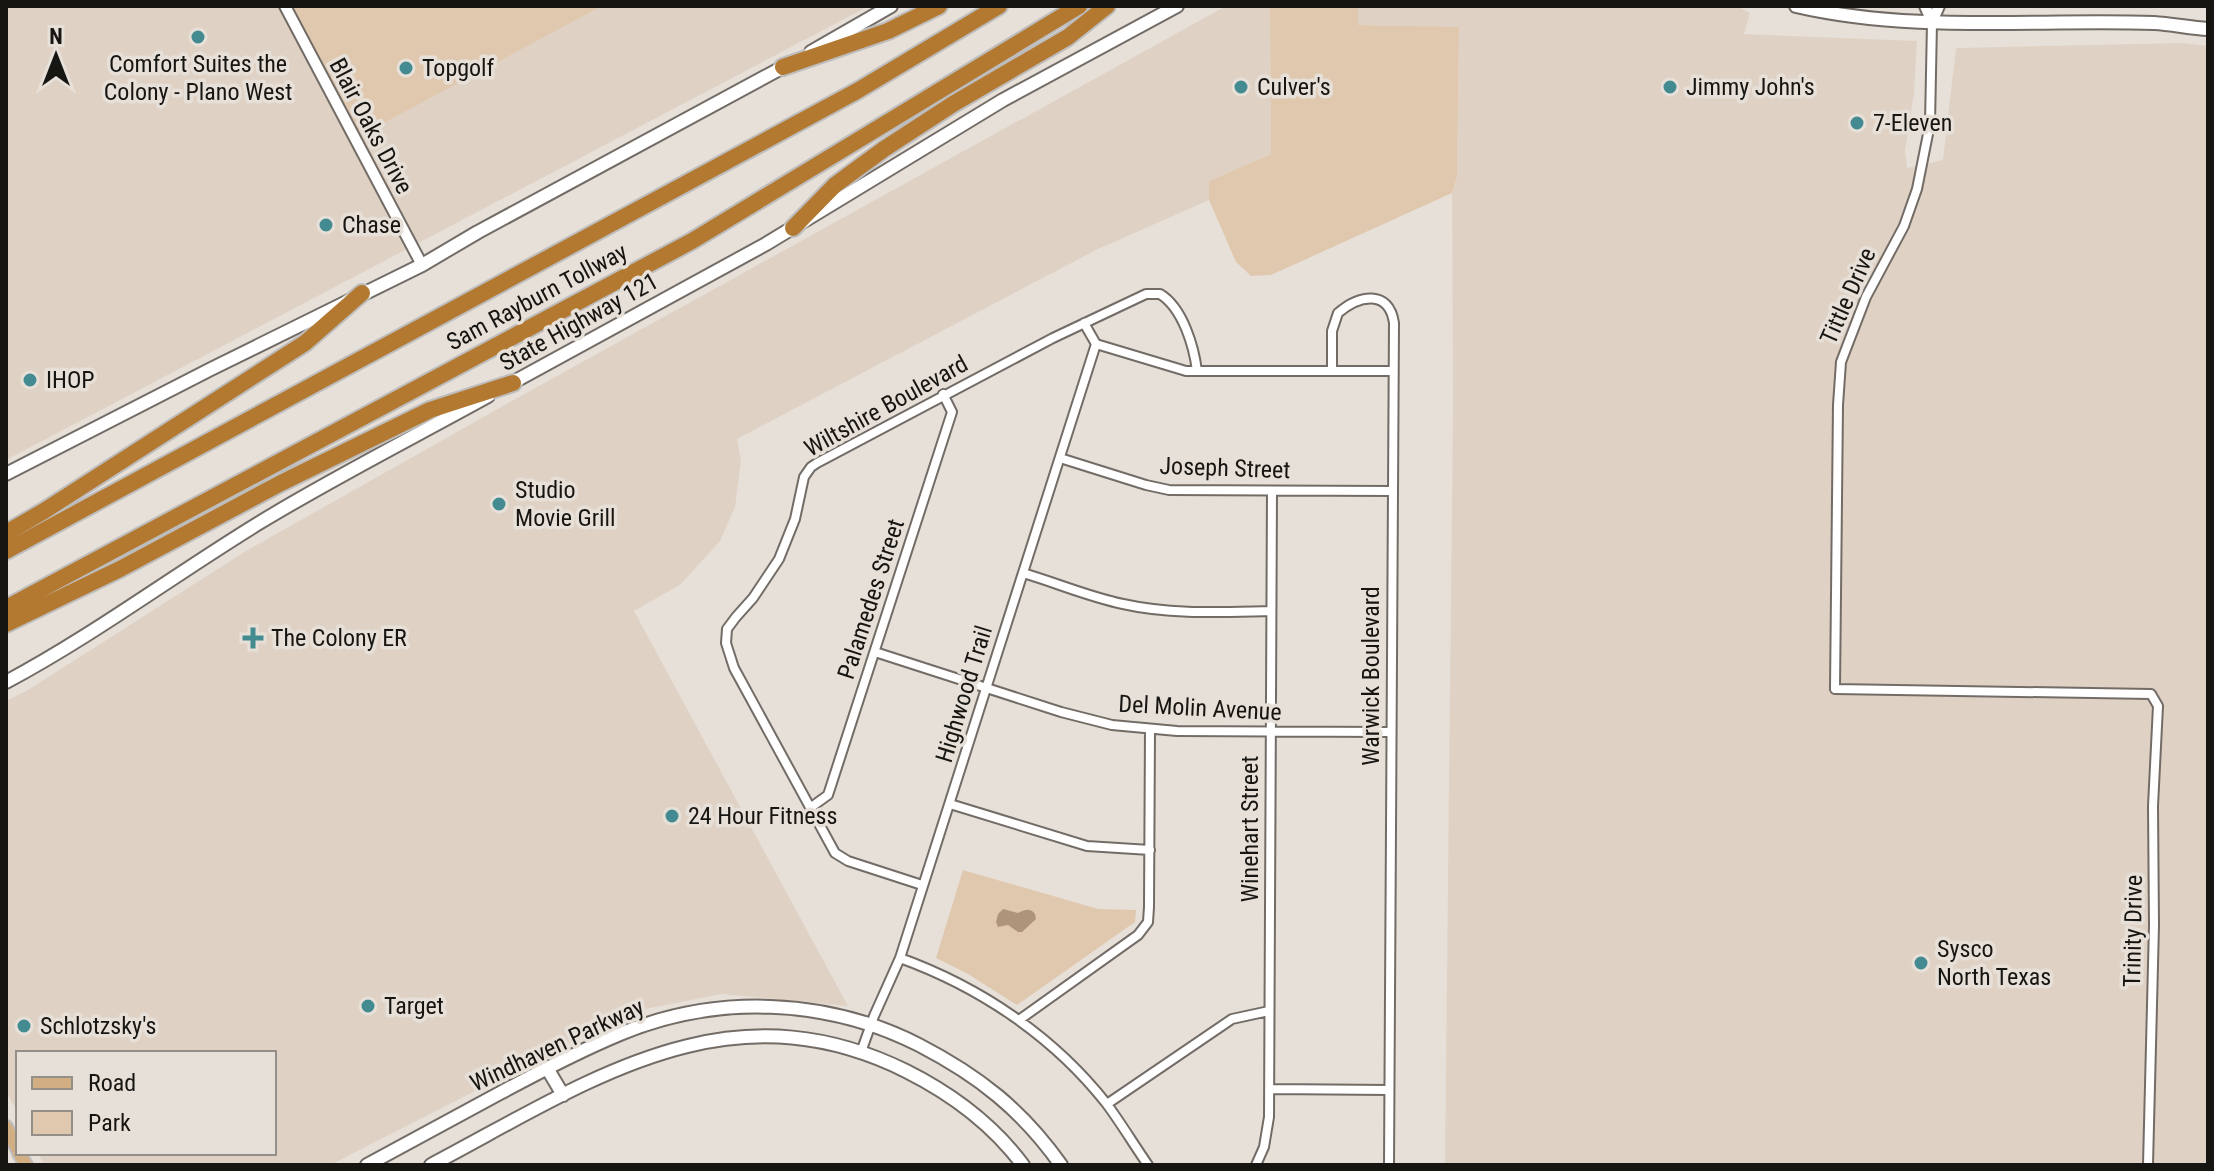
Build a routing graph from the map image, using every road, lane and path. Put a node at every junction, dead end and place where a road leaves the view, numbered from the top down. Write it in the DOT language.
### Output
graph roads {
  1 [pos="285,6"];
  2 [pos="891,6"];
  3 [pos="939,6"];
  4 [pos="999,6"];
  5 [pos="1079,6"];
  6 [pos="1107,6"];
  7 [pos="1177,6"];
  8 [pos="1796,6"];
  9 [pos="1925,6"];
  10 [pos="1939,6"];
  11 [pos="1932,22"];
  12 [pos="2208,29"];
  13 [pos="783,67"];
  14 [pos="793,228"];
  15 [pos="422,265"];
  16 [pos="362,293"];
  17 [pos="1084,323"];
  18 [pos="1096,344"];
  19 [pos="1197,371"];
  20 [pos="1332,371"];
  21 [pos="1393,371"];
  22 [pos="513,383"];
  23 [pos="943,394"];
  24 [pos="1060,458"];
  25 [pos="6,474"];
  26 [pos="1272,491"];
  27 [pos="1392,491"];
  28 [pos="6,533"];
  29 [pos="6,551"];
  30 [pos="1023,573"];
  31 [pos="6,608"];
  32 [pos="1271,611"];
  33 [pos="6,624"];
  34 [pos="875,652"];
  35 [pos="6,682"];
  36 [pos="986,687"];
  37 [pos="2154,698"];
  38 [pos="1150,730"];
  39 [pos="1271,732"];
  40 [pos="1391,732"];
  41 [pos="950,804"];
  42 [pos="810,808"];
  43 [pos="1150,850"];
  44 [pos="922,885"];
  45 [pos="900,958"];
  46 [pos="1269,1011"];
  47 [pos="1019,1020"];
  48 [pos="870,1024"];
  49 [pos="861,1052"];
  50 [pos="547,1068"];
  51 [pos="1269,1089"];
  52 [pos="1389,1090"];
  53 [pos="563,1095"];
  54 [pos="1107,1104"];
  55 [pos="6,1127"];
  56 [pos="16,1146"];
  57 [pos="367,1165"];
  58 [pos="431,1165"];
  59 [pos="1023,1165"];
  60 [pos="1061,1165"];
  61 [pos="1148,1165"];
  62 [pos="1256,1165"];
  63 [pos="1389,1165"];
  64 [pos="2148,1165"];
  1 -- 15 [label="street, Blair Oaks Drive"];
  2 -- 13 [label="main road"];
  3 -- 13 [label="highway"];
  4 -- 29 [label="highway, Sam Rayburn Tollway"];
  5 -- 31 [label="highway, Sam Rayburn Tollway"];
  6 -- 14 [label="highway"];
  7 -- 14 [label="main road, State Highway 121"];
  8 -- 11 [label="main road"];
  9 -- 11 [label="street"];
  10 -- 11 [label="street"];
  11 -- 12 [label="main road"];
  11 -- 37 [label="street, Tittle Drive"];
  13 -- 15 [label="main road"];
  14 -- 22 [label="main road, State Highway 121"];
  15 -- 16 [label="main road"];
  16 -- 25 [label="main road"];
  16 -- 28 [label="highway"];
  17 -- 18 [label="street"];
  17 -- 19 [label="street, Wiltshire Boulevard"];
  17 -- 23 [label="street, Wiltshire Boulevard"];
  18 -- 19 [label="street"];
  18 -- 24 [label="street, Highwood Trail"];
  19 -- 20 [label="street"];
  20 -- 21 [label="street"];
  20 -- 21 [label="street, Warwick Boulevard"];
  21 -- 27 [label="street, Warwick Boulevard"];
  22 -- 33 [label="highway"];
  22 -- 35 [label="main road, State Highway 121"];
  23 -- 34 [label="street, Palamedes Street"];
  23 -- 42 [label="street, Wiltshire Boulevard"];
  24 -- 26 [label="street, Joseph Street"];
  24 -- 30 [label="street, Highwood Trail"];
  26 -- 27 [label="street, Joseph Street"];
  26 -- 32 [label="street, Winehart Street"];
  27 -- 40 [label="street, Warwick Boulevard"];
  30 -- 32 [label="street"];
  30 -- 36 [label="street, Highwood Trail"];
  32 -- 39 [label="street, Winehart Street"];
  34 -- 36 [label="street, Del Molin Avenue"];
  34 -- 42 [label="street, Palamedes Street"];
  36 -- 38 [label="street, Del Molin Avenue"];
  36 -- 41 [label="street, Highwood Trail"];
  37 -- 64 [label="street, Trinity Drive"];
  38 -- 39 [label="street, Del Molin Avenue"];
  38 -- 43 [label="street"];
  39 -- 40 [label="street, Del Molin Avenue"];
  39 -- 46 [label="street, Winehart Street"];
  40 -- 52 [label="street, Warwick Boulevard"];
  41 -- 43 [label="street"];
  41 -- 44 [label="street, Highwood Trail"];
  42 -- 44 [label="street, Wiltshire Boulevard"];
  43 -- 47 [label="street"];
  44 -- 45 [label="street, Highwood Trail"];
  45 -- 47 [label="street"];
  45 -- 48 [label="street, Highwood Trail"];
  46 -- 51 [label="street, Winehart Street"];
  46 -- 54 [label="street"];
  47 -- 54 [label="street"];
  48 -- 49 [label="street, Highwood Trail"];
  48 -- 50 [label="main road, Windhaven Parkway"];
  48 -- 60 [label="main road, Windhaven Parkway"];
  49 -- 53 [label="main road, Windhaven Parkway"];
  49 -- 59 [label="main road, Windhaven Parkway"];
  50 -- 53 [label="main road"];
  50 -- 57 [label="main road, Windhaven Parkway"];
  51 -- 52 [label="street"];
  51 -- 62 [label="street, Winehart Street"];
  52 -- 63 [label="street, Warwick Boulevard"];
  53 -- 58 [label="main road, Windhaven Parkway"];
  54 -- 61 [label="street"];
  55 -- 56 [label="main road"];
}
